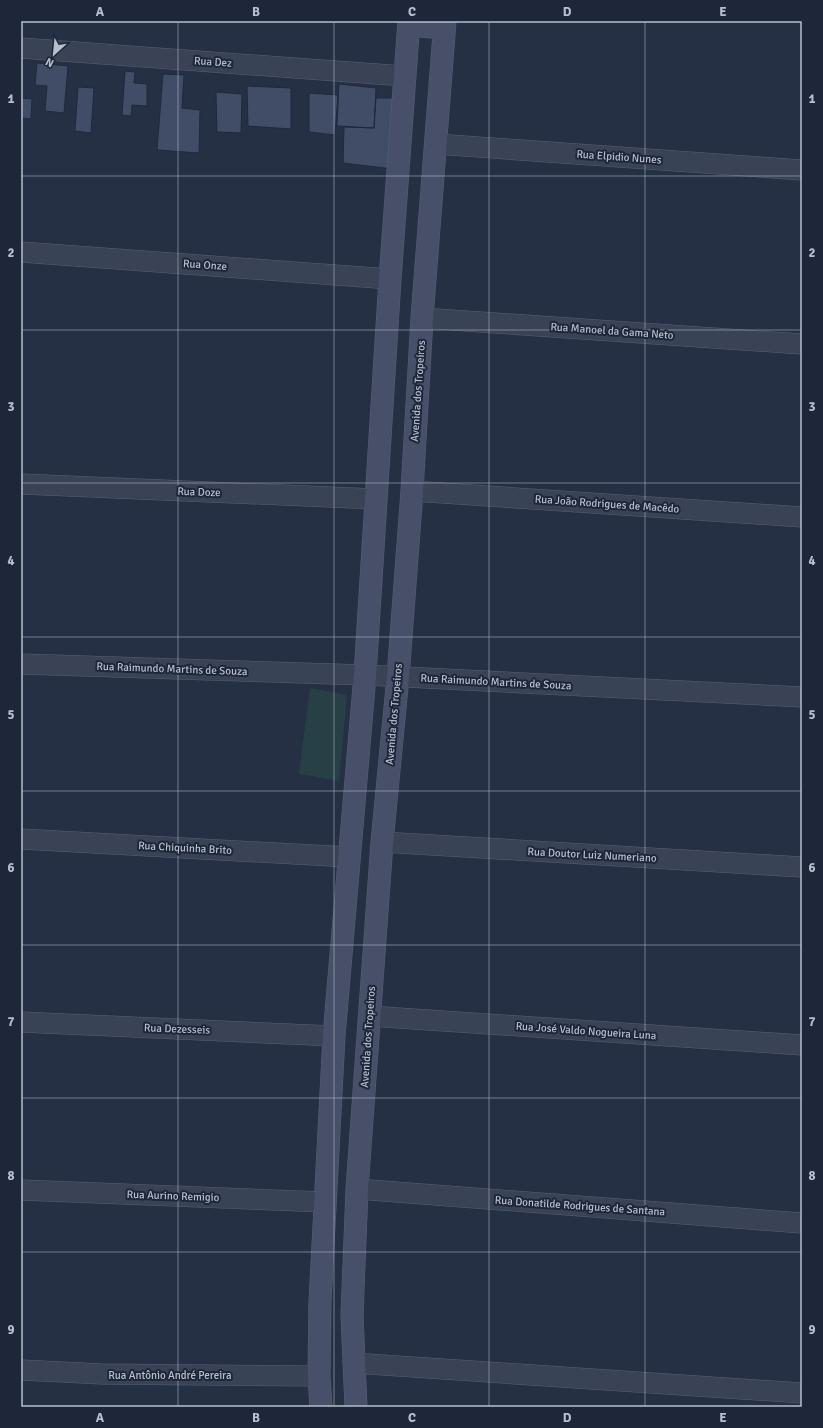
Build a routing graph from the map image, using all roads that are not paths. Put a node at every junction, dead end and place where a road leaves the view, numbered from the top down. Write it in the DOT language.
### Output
graph roads {
  1 [pos="409,23"];
  2 [pos="445,24"];
  3 [pos="21,48"];
  4 [pos="404,76"];
  5 [pos="436,144"];
  6 [pos="802,170"];
  7 [pos="21,252"];
  8 [pos="390,279"];
  9 [pos="422,318"];
  10 [pos="802,344"];
  11 [pos="21,484"];
  12 [pos="412,491"];
  13 [pos="376,499"];
  14 [pos="802,517"];
  15 [pos="21,664"];
  16 [pos="365,675"];
  17 [pos="398,677"];
  18 [pos="802,697"];
  19 [pos="21,839"];
  20 [pos="382,842"];
  21 [pos="349,857"];
  22 [pos="802,867"];
  23 [pos="369,1016"];
  24 [pos="21,1022"];
  25 [pos="334,1036"];
  26 [pos="802,1045"];
  27 [pos="332,1087"];
  28 [pos="364,1088"];
  29 [pos="21,1190"];
  30 [pos="357,1190"];
  31 [pos="325,1202"];
  32 [pos="802,1223"];
  33 [pos="353,1363"];
  34 [pos="21,1370"];
  35 [pos="319,1376"];
  36 [pos="802,1394"];
  37 [pos="321,1407"];
  38 [pos="356,1407"];
  1 -- 2 [label="main road"];
  1 -- 4 [label="main road"];
  2 -- 5 [label="main road, Avenida dos Tropeiros"];
  3 -- 4 [label="street, Rua Dez"];
  4 -- 8 [label="main road"];
  5 -- 6 [label="street, Rua Elpidio Nunes"];
  5 -- 9 [label="main road, Avenida dos Tropeiros"];
  7 -- 8 [label="street, Rua Onze"];
  8 -- 13 [label="main road"];
  9 -- 10 [label="street, Rua Manoel da Gama Neto"];
  9 -- 12 [label="main road, Avenida dos Tropeiros"];
  11 -- 13 [label="street, Rua Doze"];
  12 -- 14 [label="street, Rua João Rodrigues de Macêdo"];
  12 -- 17 [label="main road, Avenida dos Tropeiros"];
  13 -- 16 [label="main road"];
  15 -- 16 [label="street, Rua Raimundo Martins de Souza"];
  16 -- 17 [label="street, Rua Raimundo Martins de Souza"];
  16 -- 21 [label="main road"];
  17 -- 18 [label="street, Rua Raimundo Martins de Souza"];
  17 -- 20 [label="main road, Avenida dos Tropeiros"];
  19 -- 21 [label="street, Rua Chiquinha Brito"];
  20 -- 22 [label="street, Rua Doutor Luiz Numeriano"];
  20 -- 23 [label="main road, Avenida dos Tropeiros"];
  21 -- 25 [label="main road"];
  23 -- 26 [label="street, Rua José Valdo Nogueira Luna"];
  23 -- 28 [label="main road, Avenida dos Tropeiros"];
  24 -- 25 [label="street, Rua Dezesseis"];
  25 -- 27 [label="main road"];
  27 -- 28 [label="main road"];
  27 -- 31 [label="main road"];
  28 -- 30 [label="main road, Avenida dos Tropeiros"];
  29 -- 31 [label="street, Rua Aurino Remigio"];
  30 -- 32 [label="street, Rua Donatilde Rodrigues de Santana"];
  30 -- 33 [label="main road, Avenida dos Tropeiros"];
  31 -- 35 [label="main road"];
  33 -- 36 [label="street"];
  33 -- 38 [label="main road, Avenida dos Tropeiros"];
  34 -- 35 [label="street, Rua Antônio André Pereira"];
  35 -- 37 [label="main road"];
}
